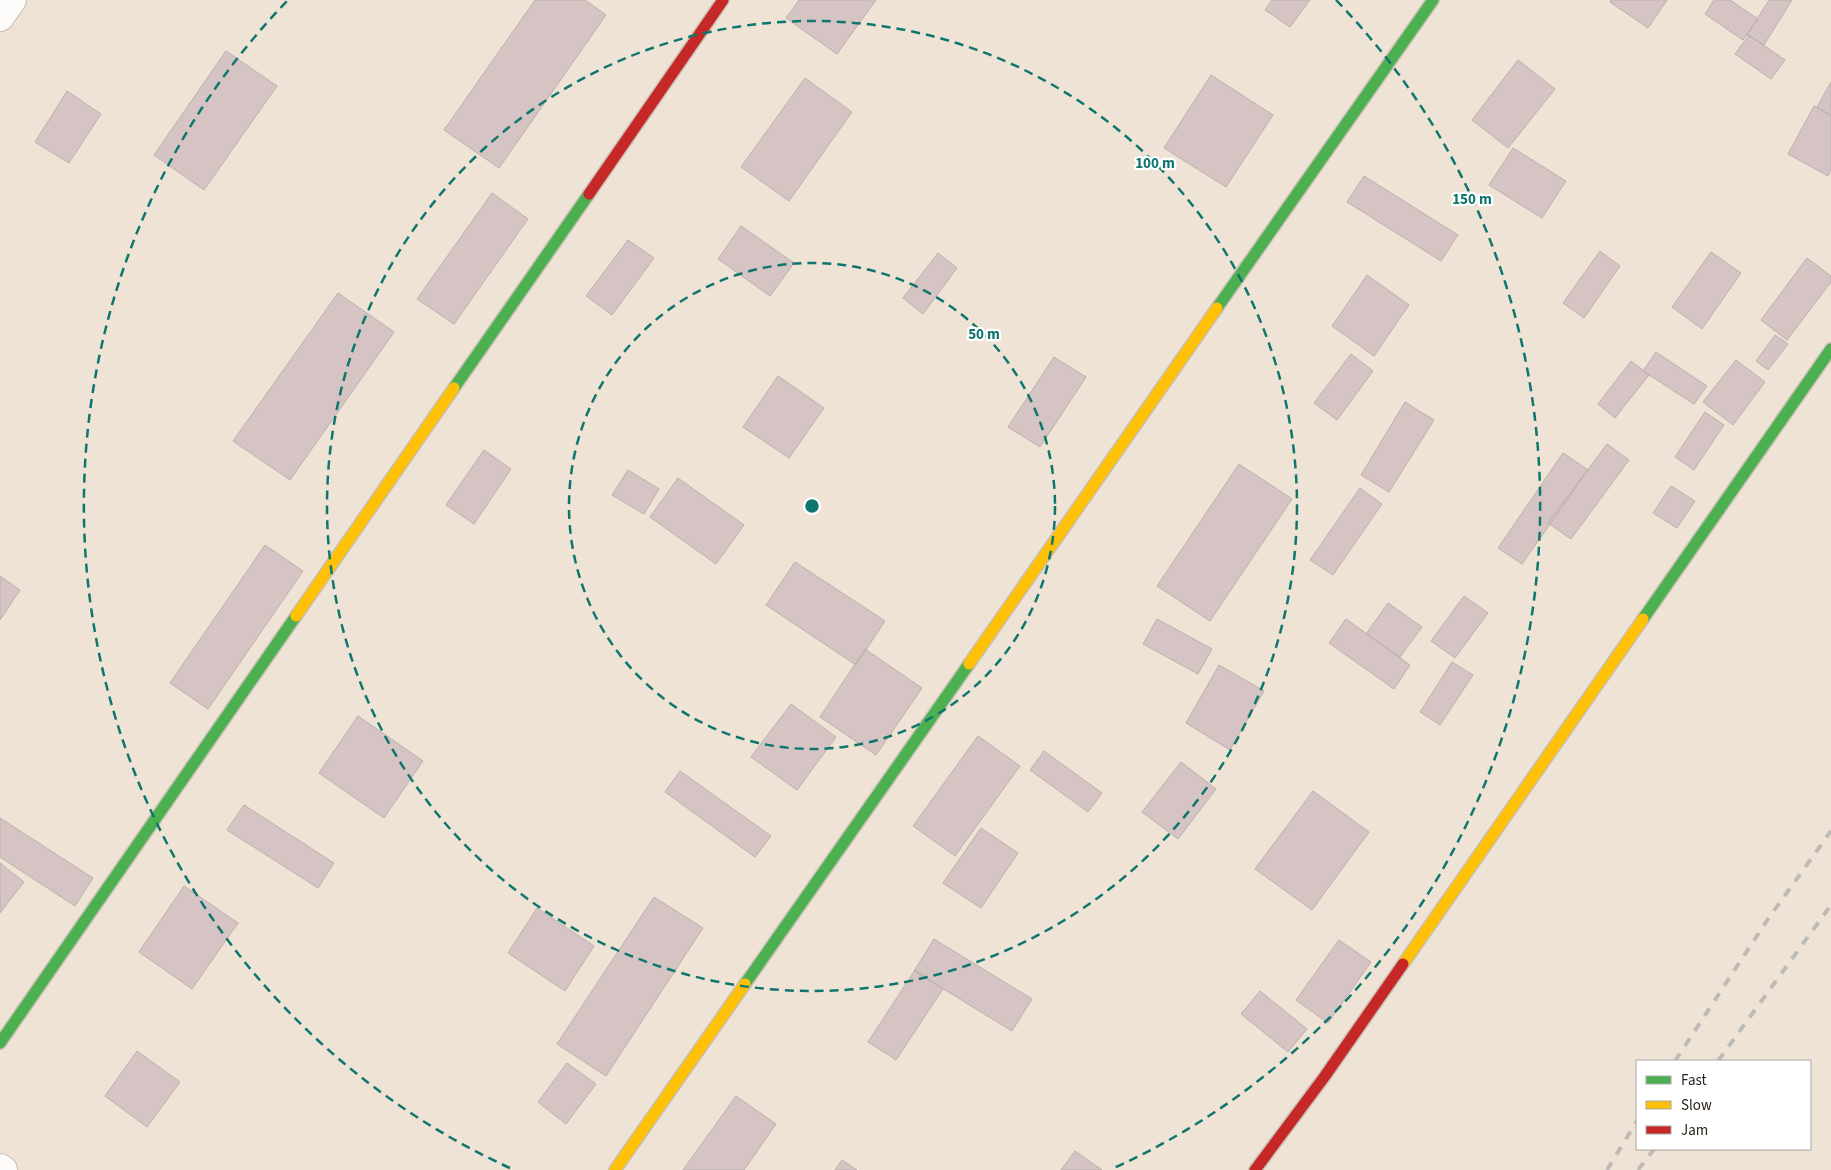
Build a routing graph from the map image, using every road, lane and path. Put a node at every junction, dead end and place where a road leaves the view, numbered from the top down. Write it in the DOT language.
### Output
graph roads {
  1 [pos="12,0"];
  2 [pos="723,0"];
  3 [pos="1433,0"];
  4 [pos="0,17"];
  5 [pos="1831,349"];
  6 [pos="0,1044"];
  7 [pos="0,1168"];
  8 [pos="3,1170"];
  9 [pos="615,1170"];
  10 [pos="1254,1170"];
  1 -- 4 [label="street"];
  2 -- 6 [label="street"];
  3 -- 9 [label="street"];
  5 -- 10 [label="street"];
  7 -- 8 [label="street"];
}
